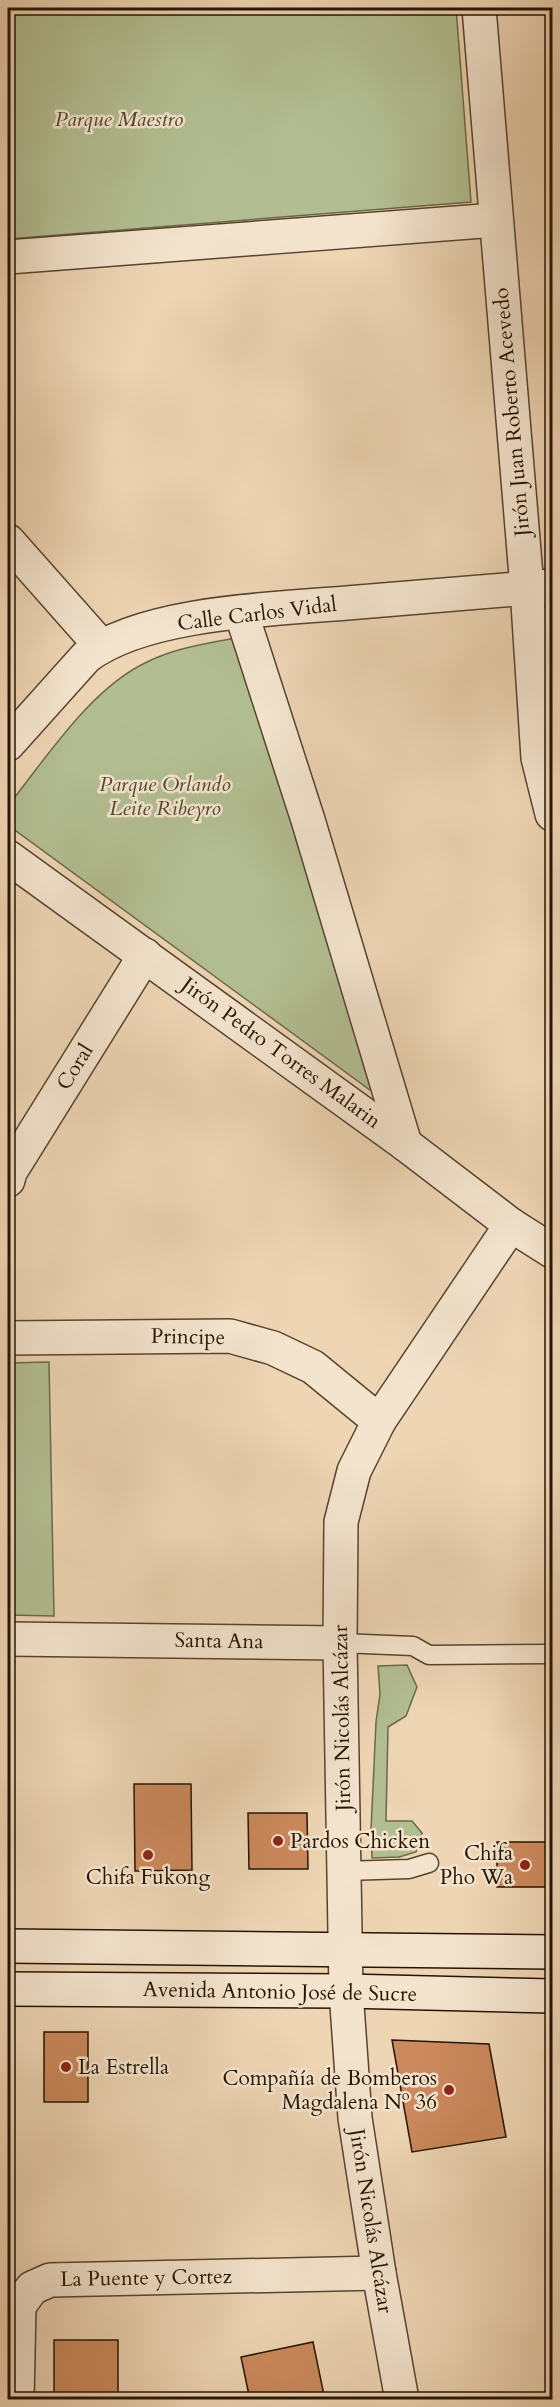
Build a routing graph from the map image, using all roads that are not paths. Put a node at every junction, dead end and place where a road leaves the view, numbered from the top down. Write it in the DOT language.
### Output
graph roads {
  1 [pos="479,8"];
  2 [pos="496,220"];
  3 [pos="8,256"];
  4 [pos="8,541"];
  5 [pos="540,587"];
  6 [pos="242,612"];
  7 [pos="101,646"];
  8 [pos="8,744"];
  9 [pos="552,814"];
  10 [pos="8,857"];
  11 [pos="146,955"];
  12 [pos="405,1144"];
  13 [pos="8,1180"];
  14 [pos="512,1225"];
  15 [pos="552,1251"];
  16 [pos="8,1338"];
  17 [pos="379,1421"];
  18 [pos="8,1639"];
  19 [pos="340,1643"];
  20 [pos="552,1654"];
  21 [pos="429,1863"];
  22 [pos="344,1871"];
  23 [pos="8,1947"];
  24 [pos="345,1949"];
  25 [pos="552,1952"];
  26 [pos="8,1989"];
  27 [pos="346,1991"];
  28 [pos="552,1996"];
  29 [pos="379,2273"];
  30 [pos="17,2400"];
  31 [pos="402,2400"];
  1 -- 2 [label="street, Jirón Juan Roberto Acevedo"];
  2 -- 3 [label="street"];
  2 -- 5 [label="street, Jirón Juan Roberto Acevedo"];
  4 -- 7 [label="street"];
  5 -- 6 [label="street, Calle Carlos Vidal"];
  5 -- 9 [label="street, Jirón Juan Roberto Acevedo"];
  6 -- 7 [label="street, Calle Carlos Vidal"];
  6 -- 12 [label="street"];
  7 -- 8 [label="street, Calle Carlos Vidal"];
  10 -- 11 [label="street, Jirón Pedro Torres Malarin"];
  11 -- 12 [label="street, Jirón Pedro Torres Malarin"];
  11 -- 13 [label="street, Coral"];
  12 -- 14 [label="street, Jirón Pedro Torres Malarin"];
  14 -- 15 [label="street, Jirón Pedro Torres Malarin"];
  14 -- 17 [label="street, Jirón Nicolás Alcázar"];
  16 -- 17 [label="street, Principe"];
  17 -- 19 [label="street, Jirón Nicolás Alcázar"];
  18 -- 19 [label="street, Santa Ana"];
  19 -- 20 [label="lane, Santa Ana"];
  19 -- 22 [label="street, Jirón Nicolás Alcázar"];
  21 -- 22 [label="lane"];
  22 -- 24 [label="street, Jirón Nicolás Alcázar"];
  23 -- 24 [label="street, Avenida Antonio José de Sucre"];
  24 -- 25 [label="street, Avenida Antonio José de Sucre"];
  24 -- 27 [label="street, Jirón Nicolás Alcázar"];
  26 -- 27 [label="street, Avenida Antonio José de Sucre"];
  27 -- 28 [label="street, Avenida Antonio José de Sucre"];
  27 -- 29 [label="street, Jirón Nicolás Alcázar"];
  29 -- 30 [label="street, La Puente y Cortez"];
  29 -- 31 [label="street, Jirón Nicolás Alcázar"];
}
